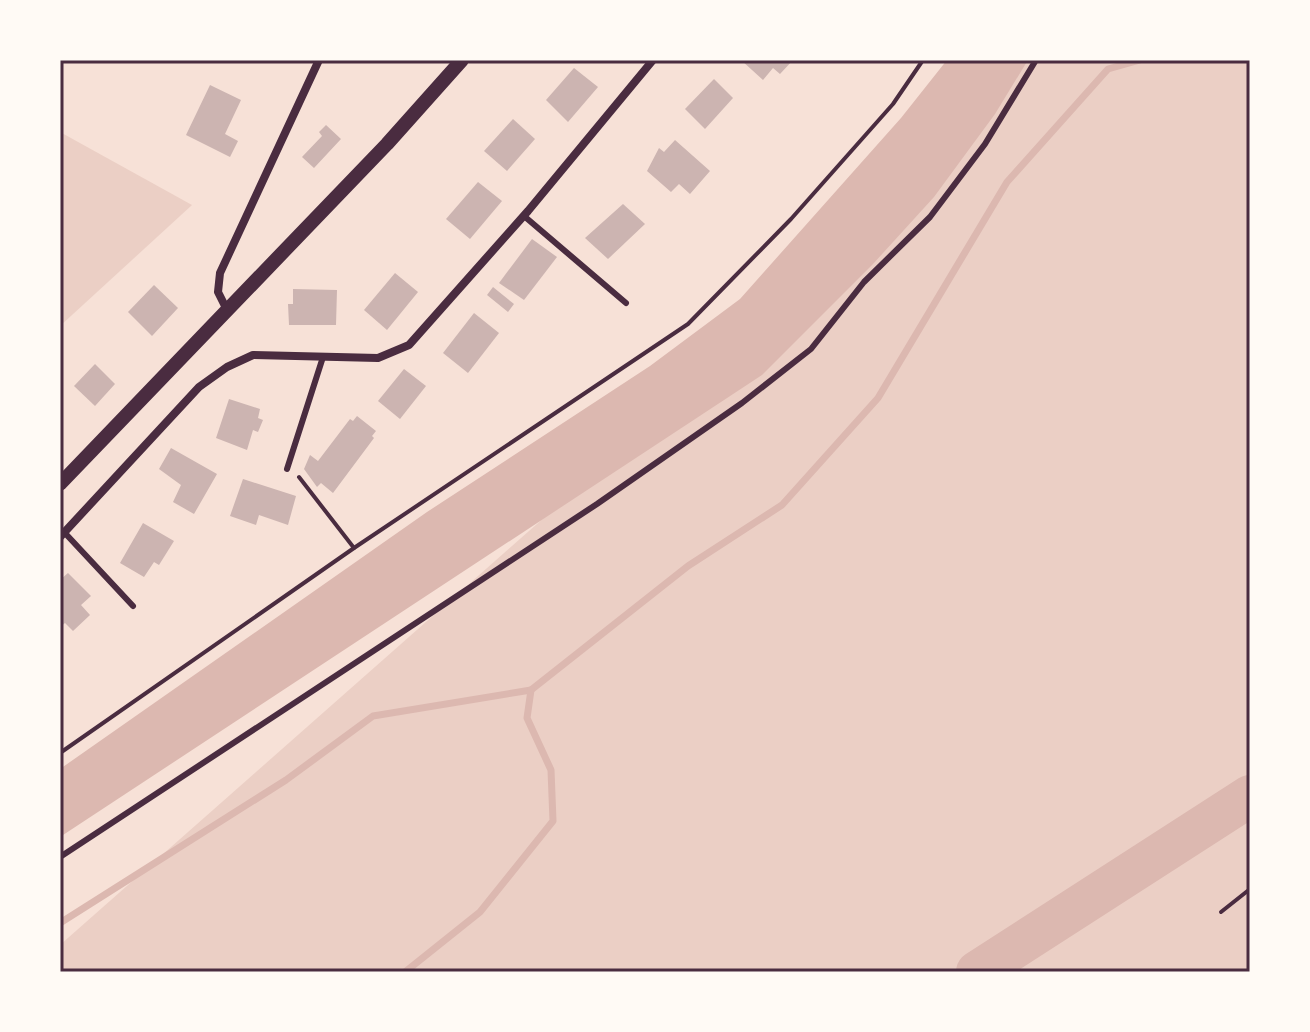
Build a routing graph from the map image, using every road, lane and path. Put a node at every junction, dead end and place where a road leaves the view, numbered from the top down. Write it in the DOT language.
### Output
graph roads {
  1 [pos="319,60"];
  2 [pos="462,60"];
  3 [pos="653,60"];
  4 [pos="923,60"];
  5 [pos="1036,60"];
  6 [pos="526,213"];
  7 [pos="626,303"];
  8 [pos="227,310"];
  9 [pos="323,357"];
  10 [pos="287,469"];
  11 [pos="60,484"];
  12 [pos="62,534"];
  13 [pos="354,548"];
  14 [pos="133,606"];
  15 [pos="60,753"];
  16 [pos="60,857"];
  17 [pos="1250,889"];
  18 [pos="1221,912"];
  1 -- 8 [label="street"];
  2 -- 8 [label="street"];
  3 -- 6 [label="street"];
  4 -- 13 [label="path"];
  5 -- 16 [label="lane"];
  6 -- 7 [label="lane"];
  6 -- 9 [label="street"];
  8 -- 11 [label="street"];
  9 -- 10 [label="lane"];
  9 -- 12 [label="street"];
  10 -- 13 [label="path"];
  12 -- 14 [label="lane"];
  13 -- 15 [label="path"];
  17 -- 18 [label="path"];
}
